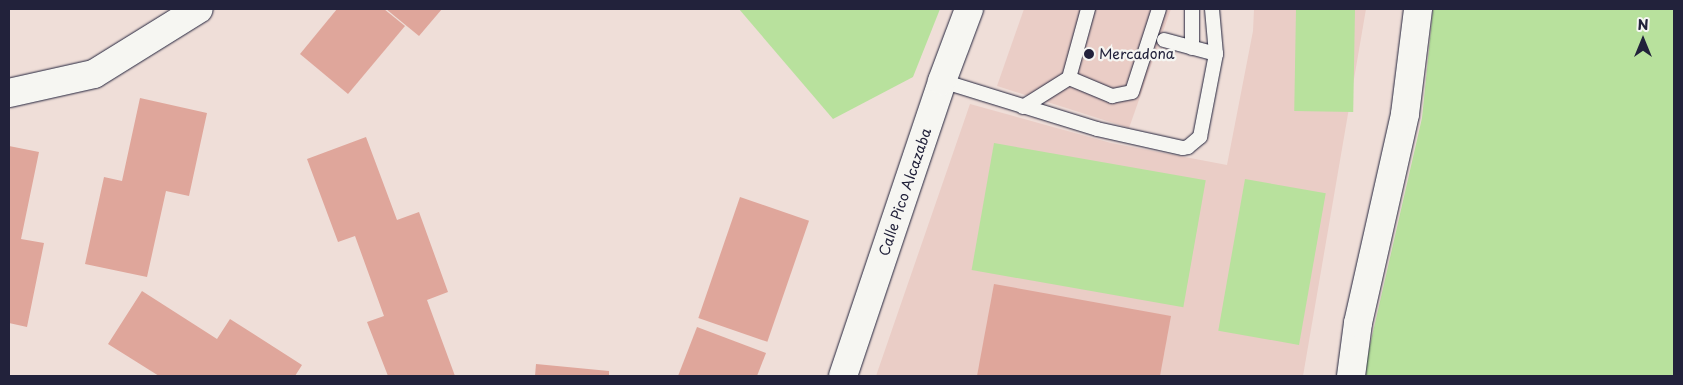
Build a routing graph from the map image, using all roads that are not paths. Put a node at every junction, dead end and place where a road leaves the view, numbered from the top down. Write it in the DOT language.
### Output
graph roads {
  1 [pos="199,9"];
  2 [pos="969,9"];
  3 [pos="1088,9"];
  4 [pos="1159,9"];
  5 [pos="1192,9"];
  6 [pos="1212,9"];
  7 [pos="1418,9"];
  8 [pos="1164,40"];
  9 [pos="1192,48"];
  10 [pos="1216,54"];
  11 [pos="1069,78"];
  12 [pos="942,81"];
  13 [pos="9,93"];
  14 [pos="1023,107"];
  15 [pos="843,376"];
  16 [pos="1351,376"];
  1 -- 13 [label="street"];
  2 -- 12 [label="street, Calle Pico Alcazaba"];
  3 -- 11 [label="lane"];
  4 -- 11 [label="lane"];
  5 -- 9 [label="lane"];
  6 -- 10 [label="lane"];
  7 -- 16 [label="street"];
  8 -- 9 [label="lane"];
  9 -- 10 [label="lane"];
  10 -- 14 [label="lane"];
  11 -- 14 [label="lane"];
  12 -- 14 [label="lane"];
  12 -- 15 [label="street, Calle Pico Alcazaba"];
}
